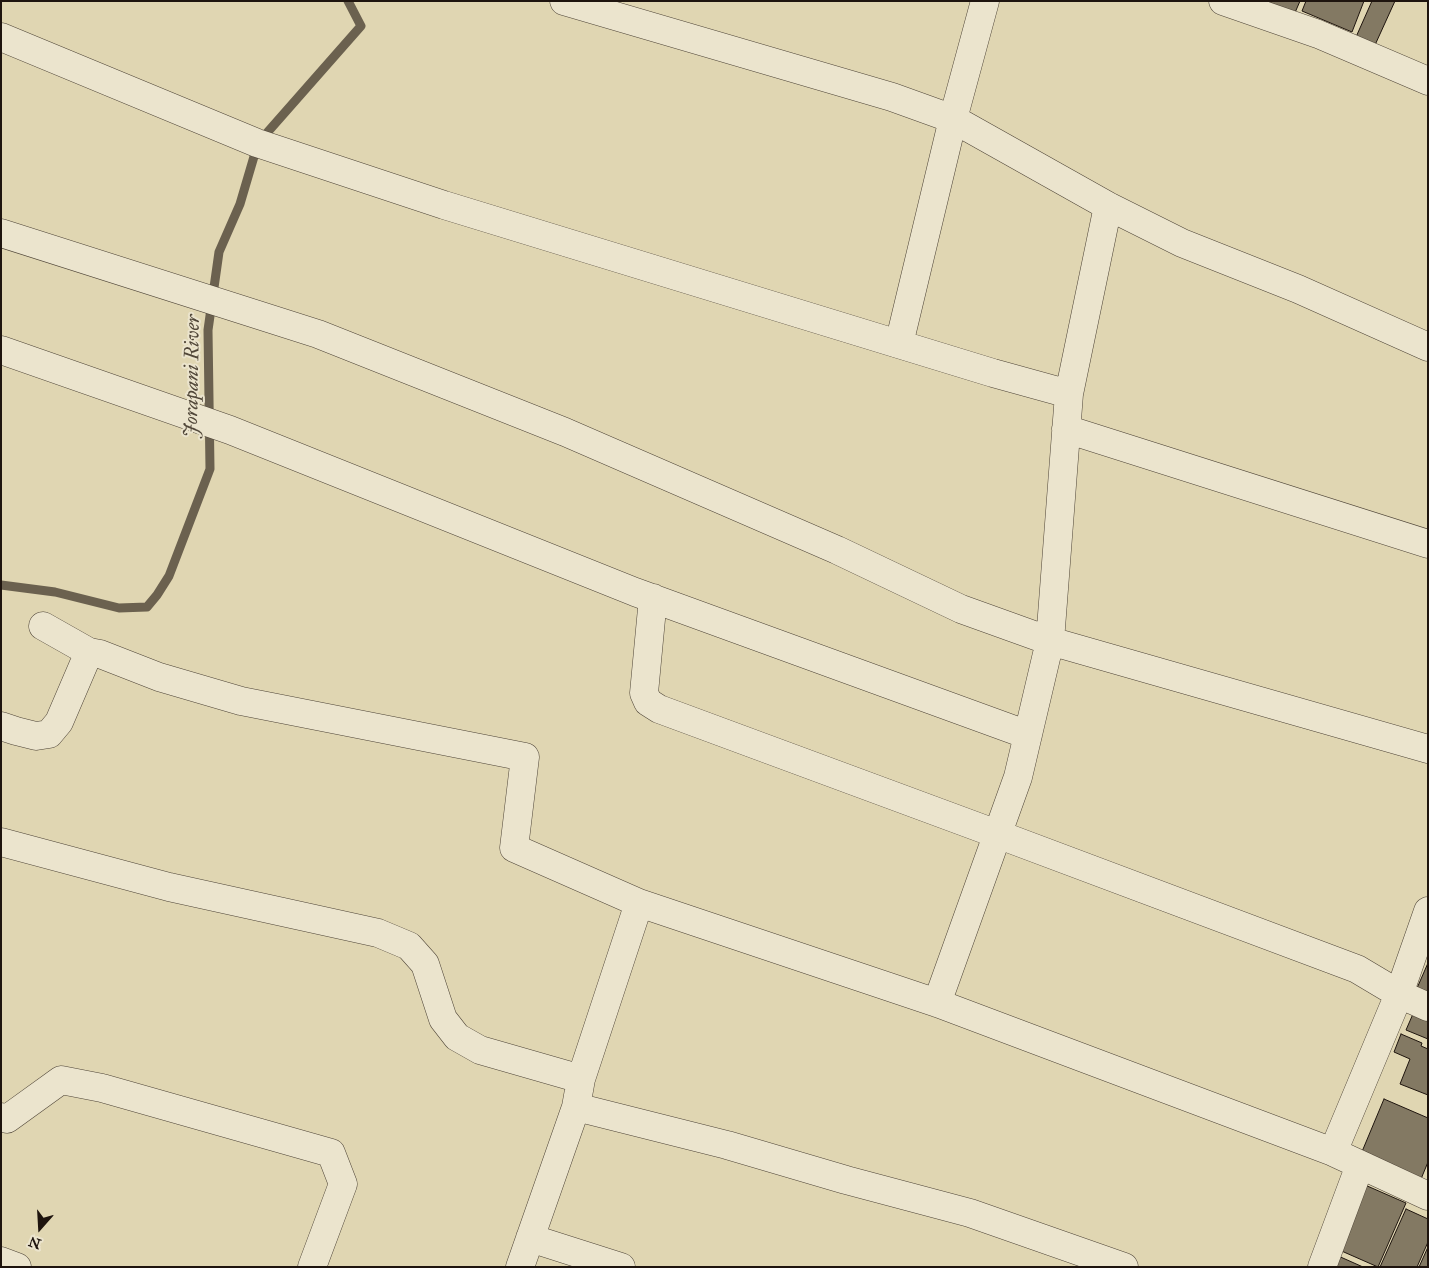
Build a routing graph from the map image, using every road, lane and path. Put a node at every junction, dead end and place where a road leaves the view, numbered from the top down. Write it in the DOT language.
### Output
graph roads {
  1 [pos="564,1"];
  2 [pos="985,1"];
  3 [pos="1223,1"];
  4 [pos="1,37"];
  5 [pos="1428,81"];
  6 [pos="953,119"];
  7 [pos="1108,206"];
  8 [pos="1,233"];
  9 [pos="898,344"];
  10 [pos="1428,347"];
  11 [pos="1,350"];
  12 [pos="1069,394"];
  13 [pos="1066,429"];
  14 [pos="1428,544"];
  15 [pos="653,598"];
  16 [pos="43,626"];
  17 [pos="1050,641"];
  18 [pos="89,652"];
  19 [pos="1,726"];
  20 [pos="1028,735"];
  21 [pos="1428,749"];
  22 [pos="997,834"];
  23 [pos="1,842"];
  24 [pos="639,903"];
  25 [pos="1428,911"];
  26 [pos="1400,994"];
  27 [pos="937,1003"];
  28 [pos="1428,1007"];
  29 [pos="581,1078"];
  30 [pos="576,1107"];
  31 [pos="1,1117"];
  32 [pos="1333,1152"];
  33 [pos="1360,1165"];
  34 [pos="1428,1196"];
  35 [pos="530,1238"];
  36 [pos="1,1261"];
  37 [pos="17,1267"];
  38 [pos="312,1267"];
  39 [pos="520,1267"];
  40 [pos="621,1267"];
  41 [pos="1124,1267"];
  42 [pos="1322,1267"];
  1 -- 6 [label="street"];
  2 -- 6 [label="street"];
  3 -- 5 [label="street"];
  4 -- 9 [label="street"];
  6 -- 7 [label="street"];
  6 -- 9 [label="street"];
  7 -- 10 [label="street"];
  7 -- 12 [label="street"];
  8 -- 17 [label="street"];
  9 -- 12 [label="street"];
  11 -- 15 [label="street"];
  12 -- 13 [label="street"];
  13 -- 14 [label="street"];
  13 -- 17 [label="street"];
  15 -- 20 [label="street"];
  15 -- 22 [label="street"];
  16 -- 18 [label="street"];
  17 -- 20 [label="street"];
  17 -- 21 [label="street"];
  18 -- 19 [label="street"];
  18 -- 24 [label="street"];
  20 -- 22 [label="street"];
  22 -- 26 [label="street"];
  22 -- 27 [label="street"];
  23 -- 29 [label="street"];
  24 -- 27 [label="street"];
  24 -- 29 [label="street"];
  25 -- 26 [label="street"];
  26 -- 28 [label="street"];
  26 -- 32 [label="street"];
  27 -- 32 [label="street"];
  29 -- 30 [label="street"];
  30 -- 35 [label="street"];
  30 -- 41 [label="street"];
  31 -- 38 [label="street"];
  32 -- 33 [label="street"];
  33 -- 34 [label="street"];
  33 -- 42 [label="street"];
  35 -- 39 [label="street"];
  35 -- 40 [label="street"];
  36 -- 37 [label="street"];
}
